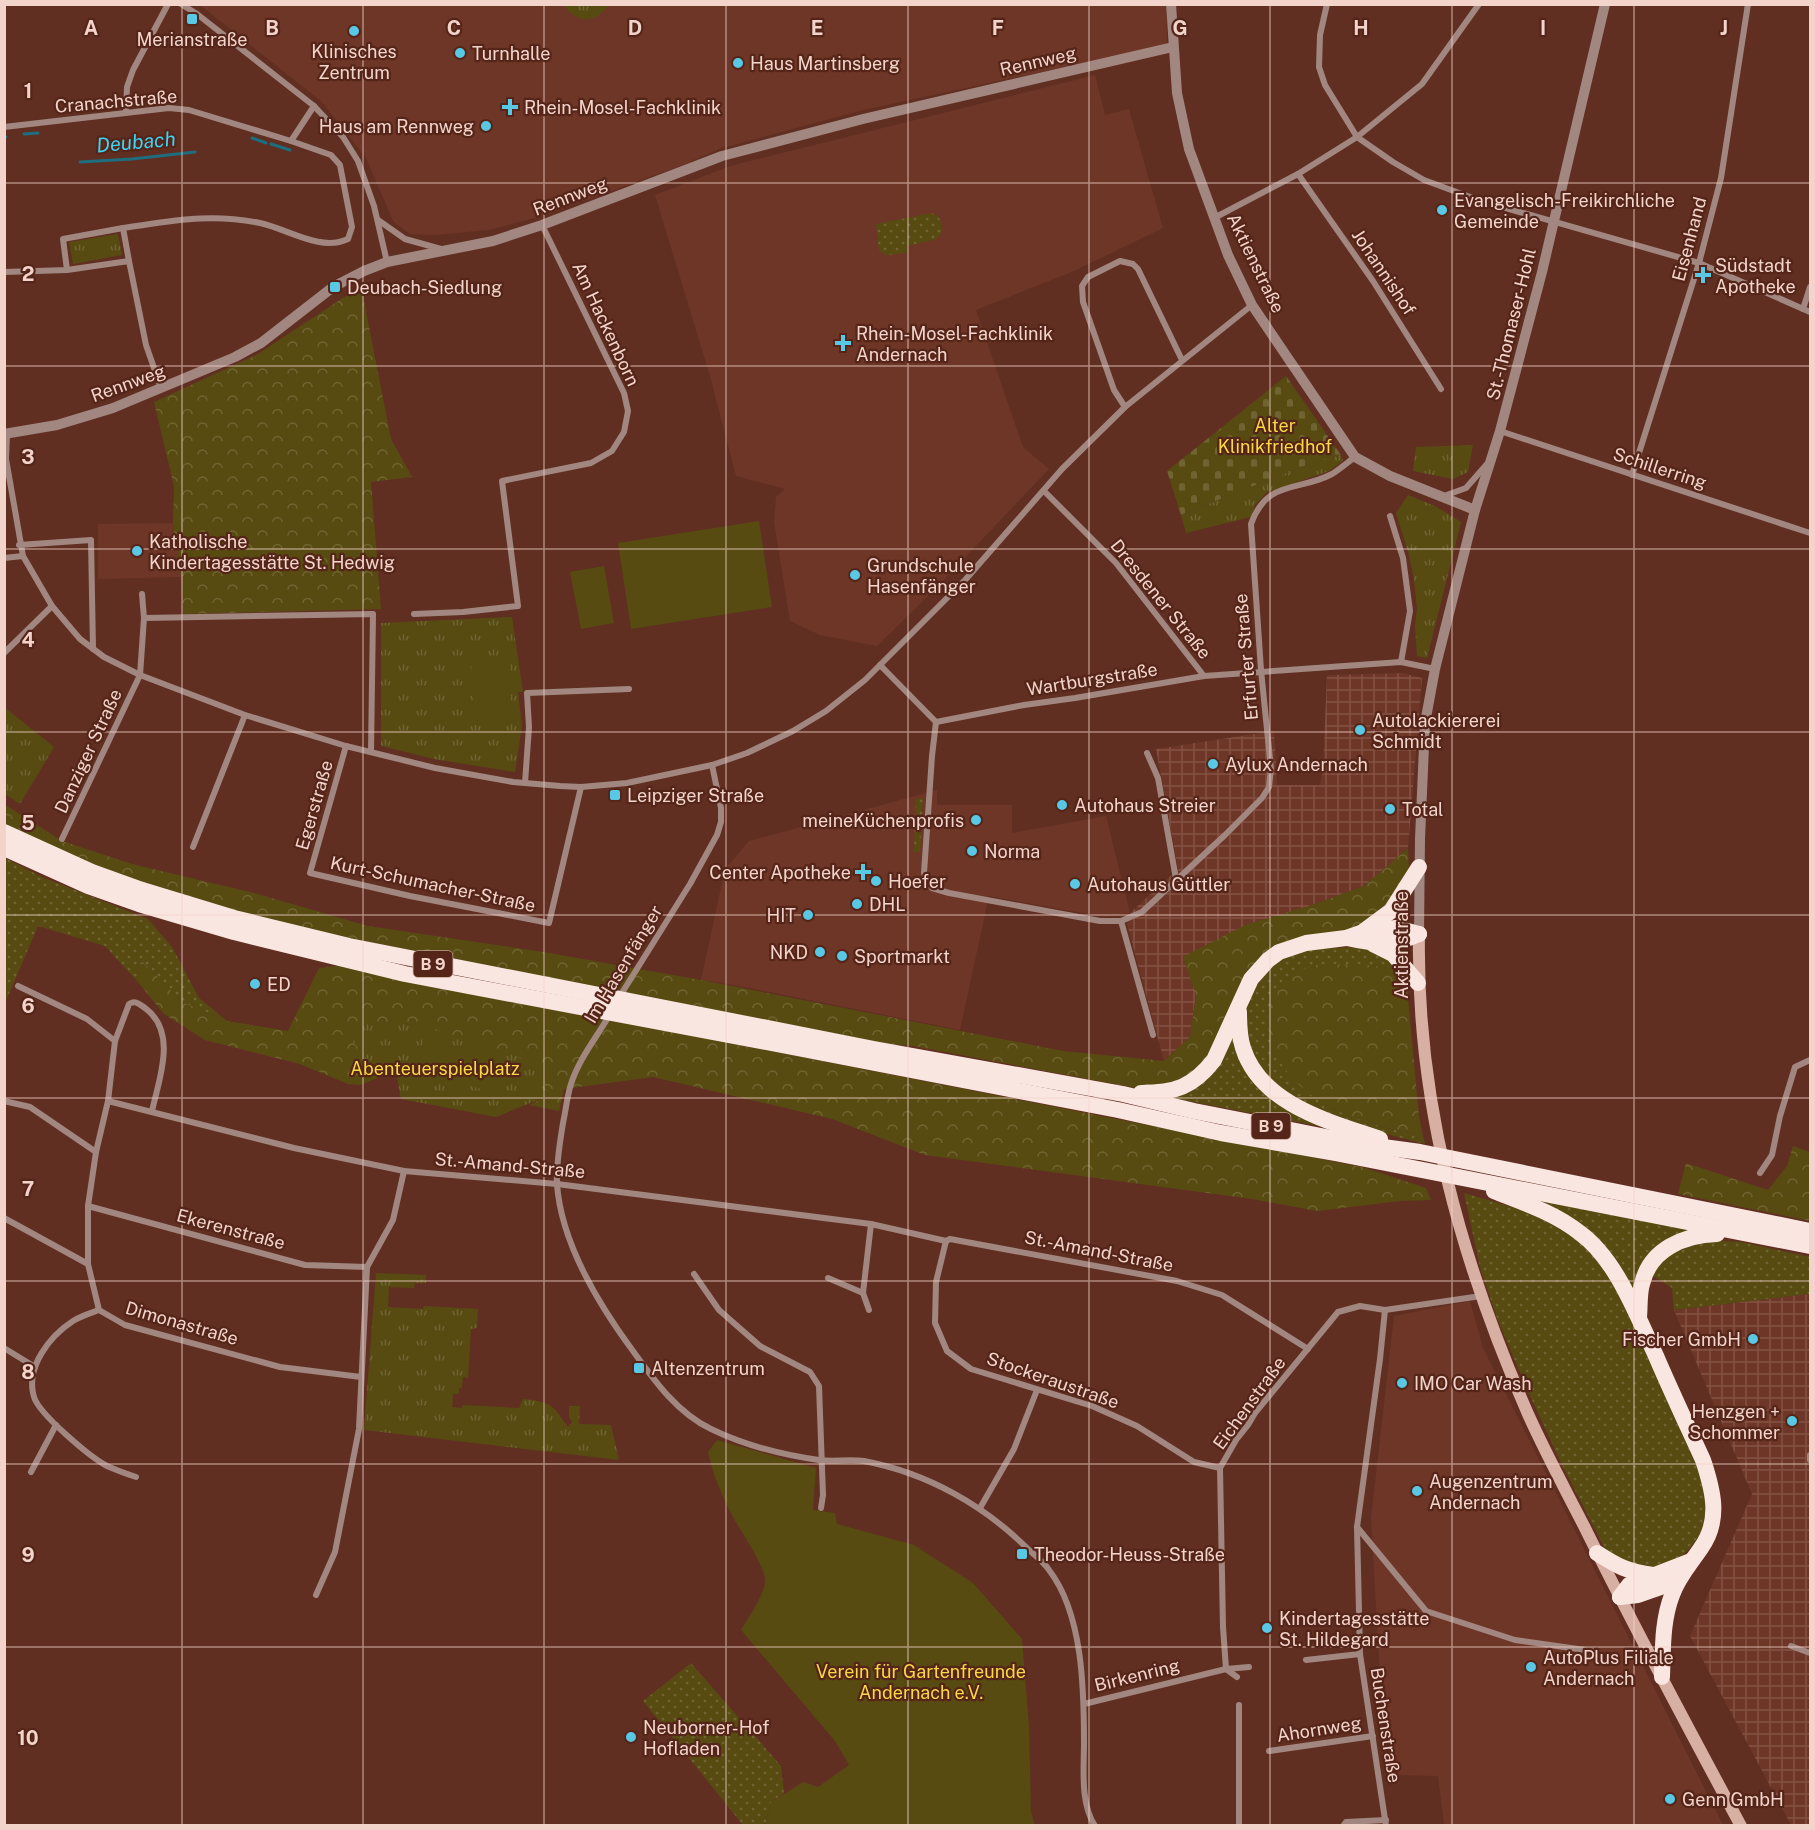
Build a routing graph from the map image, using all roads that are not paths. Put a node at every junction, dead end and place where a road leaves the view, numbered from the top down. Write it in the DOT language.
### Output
graph roads {
  1 [pos="168,4"];
  2 [pos="181,4"];
  3 [pos="1171,4"];
  4 [pos="1327,4"];
  5 [pos="1479,4"];
  6 [pos="1605,4"];
  7 [pos="1748,4"];
  8 [pos="1173,46"];
  9 [pos="314,106"];
  10 [pos="126,111"];
  11 [pos="4,127"];
  12 [pos="1357,137"];
  13 [pos="291,141"];
  14 [pos="1298,174"];
  15 [pos="1214,218"];
  16 [pos="377,220"];
  17 [pos="1553,221"];
  18 [pos="542,225"];
  19 [pos="123,228"];
  20 [pos="445,250"];
  21 [pos="129,261"];
  22 [pos="387,262"];
  23 [pos="1699,263"];
  24 [pos="67,270"];
  25 [pos="4,272"];
  26 [pos="1810,287"];
  27 [pos="1252,305"];
  28 [pos="1803,309"];
  29 [pos="1810,312"];
  30 [pos="1182,360"];
  31 [pos="161,389"];
  32 [pos="1442,389"];
  33 [pos="1125,407"];
  34 [pos="1500,431"];
  35 [pos="6,434"];
  36 [pos="1355,457"];
  37 [pos="1491,459"];
  38 [pos="1632,475"];
  39 [pos="1044,491"];
  40 [pos="1442,497"];
  41 [pos="1475,510"];
  42 [pos="1390,516"];
  43 [pos="1810,531"];
  44 [pos="19,545"];
  45 [pos="22,556"];
  46 [pos="4,558"];
  47 [pos="142,594"];
  48 [pos="51,606"];
  49 [pos="414,614"];
  50 [pos="144,618"];
  51 [pos="93,649"];
  52 [pos="4,653"];
  53 [pos="1401,662"];
  54 [pos="880,664"];
  55 [pos="1435,669"];
  56 [pos="1261,670"];
  57 [pos="140,675"];
  58 [pos="1204,676"];
  59 [pos="629,689"];
  60 [pos="245,715"];
  61 [pos="936,722"];
  62 [pos="346,746"];
  63 [pos="371,752"];
  64 [pos="1147,753"];
  65 [pos="712,765"];
  66 [pos="525,783"];
  67 [pos="581,787"];
  68 [pos="4,832"];
  69 [pos="62,840"];
  70 [pos="193,847"];
  71 [pos="4,848"];
  72 [pos="1419,867"];
  73 [pos="310,873"];
  74 [pos="1176,879"];
  75 [pos="1121,921"];
  76 [pos="1419,934"];
  77 [pos="1368,938"];
  78 [pos="1418,983"];
  79 [pos="18,986"];
  80 [pos="1239,1008"];
  81 [pos="1153,1035"];
  82 [pos="116,1041"];
  83 [pos="1810,1060"];
  84 [pos="1123,1094"];
  85 [pos="4,1101"];
  86 [pos="108,1101"];
  87 [pos="152,1111"];
  88 [pos="96,1152"];
  89 [pos="1420,1152"];
  90 [pos="404,1171"];
  91 [pos="1760,1173"];
  92 [pos="1457,1176"];
  93 [pos="557,1184"];
  94 [pos="88,1206"];
  95 [pos="4,1218"];
  96 [pos="871,1224"];
  97 [pos="1810,1231"];
  98 [pos="1747,1234"];
  99 [pos="946,1241"];
  100 [pos="1810,1246"];
  101 [pos="88,1264"];
  102 [pos="367,1268"];
  103 [pos="693,1274"];
  104 [pos="828,1278"];
  105 [pos="863,1293"];
  106 [pos="1481,1296"];
  107 [pos="99,1310"];
  108 [pos="869,1310"];
  109 [pos="1385,1310"];
  110 [pos="1639,1317"];
  111 [pos="4,1348"];
  112 [pos="1308,1349"];
  113 [pos="35,1367"];
  114 [pos="362,1377"];
  115 [pos="1037,1390"];
  116 [pos="56,1425"];
  117 [pos="1810,1455"];
  118 [pos="1810,1460"];
  119 [pos="822,1461"];
  120 [pos="1220,1468"];
  121 [pos="31,1472"];
  122 [pos="136,1477"];
  123 [pos="821,1508"];
  124 [pos="980,1508"];
  125 [pos="1357,1527"];
  126 [pos="1597,1553"];
  127 [pos="1691,1561"];
  128 [pos="1654,1575"];
  129 [pos="1678,1581"];
  130 [pos="316,1594"];
  131 [pos="1620,1597"];
  132 [pos="1791,1646"];
  133 [pos="1592,1651"];
  134 [pos="1810,1653"];
  135 [pos="1360,1654"];
  136 [pos="1306,1660"];
  137 [pos="1249,1667"];
  138 [pos="1226,1669"];
  139 [pos="1237,1677"];
  140 [pos="1662,1677"];
  141 [pos="1084,1704"];
  142 [pos="1239,1705"];
  143 [pos="1373,1736"];
  144 [pos="1269,1751"];
  145 [pos="1386,1822"];
  146 [pos="1095,1826"];
  147 [pos="1239,1826"];
  148 [pos="1343,1826"];
  149 [pos="1741,1826"];
  1 -- 10 [label="street"];
  2 -- 9 [label="street"];
  3 -- 8 [label="street, Aktienstraße"];
  4 -- 12 [label="street"];
  5 -- 12 [label="street"];
  6 -- 17 [label="street, St.-Thomaser-Hohl"];
  7 -- 23 [label="street, Eisenhand"];
  8 -- 15 [label="street, Aktienstraße"];
  8 -- 18 [label="street, Rennweg"];
  9 -- 13 [label="street"];
  9 -- 16 [label="street"];
  10 -- 11 [label="street, Cranachstraße"];
  10 -- 13 [label="street, Cranachstraße"];
  12 -- 14 [label="street"];
  12 -- 17 [label="street"];
  13 -- 19 [label="street, Cranachstraße"];
  14 -- 15 [label="street"];
  14 -- 32 [label="street, Johannishof"];
  15 -- 27 [label="street, Aktienstraße"];
  16 -- 20 [label="street"];
  16 -- 22 [label="street"];
  17 -- 23 [label="street"];
  17 -- 34 [label="street, St.-Thomaser-Hohl"];
  18 -- 20 [label="street, Rennweg"];
  18 -- 49 [label="street, Am Hackenborn"];
  19 -- 21 [label="street"];
  19 -- 24 [label="street"];
  20 -- 22 [label="street, Rennweg"];
  21 -- 24 [label="street"];
  21 -- 31 [label="street"];
  22 -- 31 [label="street, Rennweg"];
  23 -- 28 [label="street"];
  23 -- 38 [label="street, Eisenhand"];
  24 -- 25 [label="street"];
  26 -- 28 [label="street"];
  27 -- 30 [label="street"];
  27 -- 36 [label="street, Aktienstraße"];
  28 -- 29 [label="street"];
  30 -- 33 [label="street"];
  30 -- 33 [label="street"];
  31 -- 35 [label="street, Rennweg"];
  33 -- 39 [label="street"];
  34 -- 37 [label="street, St.-Thomaser-Hohl"];
  34 -- 38 [label="street, Schillerring"];
  35 -- 44 [label="street"];
  36 -- 40 [label="street, Aktienstraße"];
  36 -- 56 [label="street, Erfurter Straße"];
  37 -- 40 [label="street"];
  37 -- 41 [label="street, St.-Thomaser-Hohl"];
  38 -- 43 [label="street, Schillerring"];
  39 -- 54 [label="street"];
  39 -- 58 [label="street, Dresdener Straße"];
  40 -- 41 [label="street, Aktienstraße"];
  41 -- 55 [label="street, Aktienstraße"];
  42 -- 53 [label="street"];
  44 -- 45 [label="street"];
  44 -- 51 [label="street"];
  45 -- 46 [label="street"];
  45 -- 48 [label="street"];
  47 -- 50 [label="street"];
  48 -- 51 [label="street"];
  48 -- 52 [label="street"];
  50 -- 57 [label="street"];
  50 -- 63 [label="street"];
  51 -- 57 [label="street"];
  53 -- 55 [label="street"];
  53 -- 56 [label="street, Wartburgstraße"];
  54 -- 61 [label="street"];
  54 -- 65 [label="street"];
  55 -- 72 [label="street, Aktienstraße"];
  56 -- 58 [label="street, Wartburgstraße"];
  56 -- 74 [label="street, Erfurter Straße"];
  57 -- 60 [label="street"];
  57 -- 69 [label="street, Danziger Straße"];
  58 -- 61 [label="street, Wartburgstraße"];
  59 -- 66 [label="street"];
  60 -- 62 [label="street"];
  60 -- 70 [label="street"];
  61 -- 75 [label="street, Erfurter Straße"];
  62 -- 63 [label="street"];
  62 -- 73 [label="street, Egerstraße"];
  63 -- 66 [label="street"];
  64 -- 74 [label="street"];
  65 -- 67 [label="street"];
  65 -- 93 [label="street, Im Hasenfänger"];
  66 -- 67 [label="street"];
  67 -- 73 [label="street, Kurt-Schumacher-Straße"];
  68 -- 84 [label="highway, B 9"];
  71 -- 92 [label="highway, B 9"];
  72 -- 76 [label="street, Aktienstraße"];
  72 -- 77 [label="highway"];
  74 -- 75 [label="street, Erfurter Straße"];
  75 -- 81 [label="street"];
  76 -- 77 [label="highway"];
  76 -- 78 [label="main road, Aktienstraße"];
  77 -- 78 [label="highway"];
  77 -- 80 [label="highway"];
  78 -- 106 [label="main road, Aktienstraße"];
  79 -- 82 [label="street"];
  80 -- 84 [label="highway"];
  80 -- 89 [label="highway"];
  82 -- 86 [label="street, Dimonastraße"];
  82 -- 87 [label="street, Dimonastraße"];
  83 -- 91 [label="street"];
  84 -- 89 [label="highway, B 9"];
  85 -- 88 [label="street"];
  86 -- 87 [label="street, St.-Amand-Straße"];
  86 -- 88 [label="street, Dimonastraße"];
  87 -- 90 [label="street, St.-Amand-Straße"];
  88 -- 94 [label="street, Dimonastraße"];
  89 -- 97 [label="highway, B 9"];
  90 -- 93 [label="street, St.-Amand-Straße"];
  90 -- 102 [label="street"];
  92 -- 98 [label="highway, B 9"];
  92 -- 110 [label="highway"];
  93 -- 96 [label="street, St.-Amand-Straße"];
  93 -- 119 [label="street"];
  94 -- 101 [label="street, Dimonastraße"];
  94 -- 102 [label="street, Ekerenstraße"];
  95 -- 101 [label="street"];
  96 -- 99 [label="street, St.-Amand-Straße"];
  96 -- 105 [label="street"];
  98 -- 100 [label="highway, B 9"];
  98 -- 110 [label="highway"];
  99 -- 112 [label="street, St.-Amand-Straße"];
  99 -- 115 [label="street, Stockeraustraße"];
  101 -- 107 [label="street, Dimonastraße"];
  102 -- 114 [label="street"];
  103 -- 119 [label="street"];
  104 -- 105 [label="street"];
  105 -- 108 [label="street"];
  106 -- 109 [label="street, Eichenstraße"];
  106 -- 126 [label="main road, Aktienstraße"];
  107 -- 113 [label="street"];
  107 -- 114 [label="street, Dimonastraße"];
  109 -- 112 [label="street, Eichenstraße"];
  109 -- 125 [label="street, Buchenstraße"];
  110 -- 127 [label="highway"];
  111 -- 113 [label="street"];
  112 -- 120 [label="street, Eichenstraße"];
  113 -- 116 [label="street"];
  114 -- 130 [label="street"];
  115 -- 120 [label="street, Stockeraustraße"];
  115 -- 124 [label="street"];
  116 -- 121 [label="street"];
  116 -- 122 [label="street"];
  117 -- 118 [label="street"];
  119 -- 123 [label="street"];
  119 -- 124 [label="street"];
  120 -- 138 [label="street, Eichenstraße"];
  124 -- 141 [label="street"];
  125 -- 133 [label="street"];
  125 -- 135 [label="street, Buchenstraße"];
  126 -- 128 [label="highway"];
  126 -- 131 [label="main road, Aktienstraße"];
  127 -- 128 [label="highway"];
  127 -- 129 [label="highway"];
  128 -- 131 [label="highway"];
  129 -- 131 [label="highway"];
  129 -- 140 [label="highway"];
  131 -- 140 [label="main road, Aktienstraße"];
  132 -- 134 [label="street"];
  135 -- 136 [label="street"];
  135 -- 143 [label="street, Buchenstraße"];
  137 -- 138 [label="street, Birkenring"];
  138 -- 139 [label="street"];
  138 -- 141 [label="street, Birkenring"];
  140 -- 149 [label="main road, Aktienstraße"];
  141 -- 146 [label="street, Birkenring"];
  142 -- 147 [label="street"];
  143 -- 144 [label="street, Ahornweg"];
  143 -- 145 [label="street, Buchenstraße"];
  145 -- 148 [label="street, Buchenstraße"];
}
